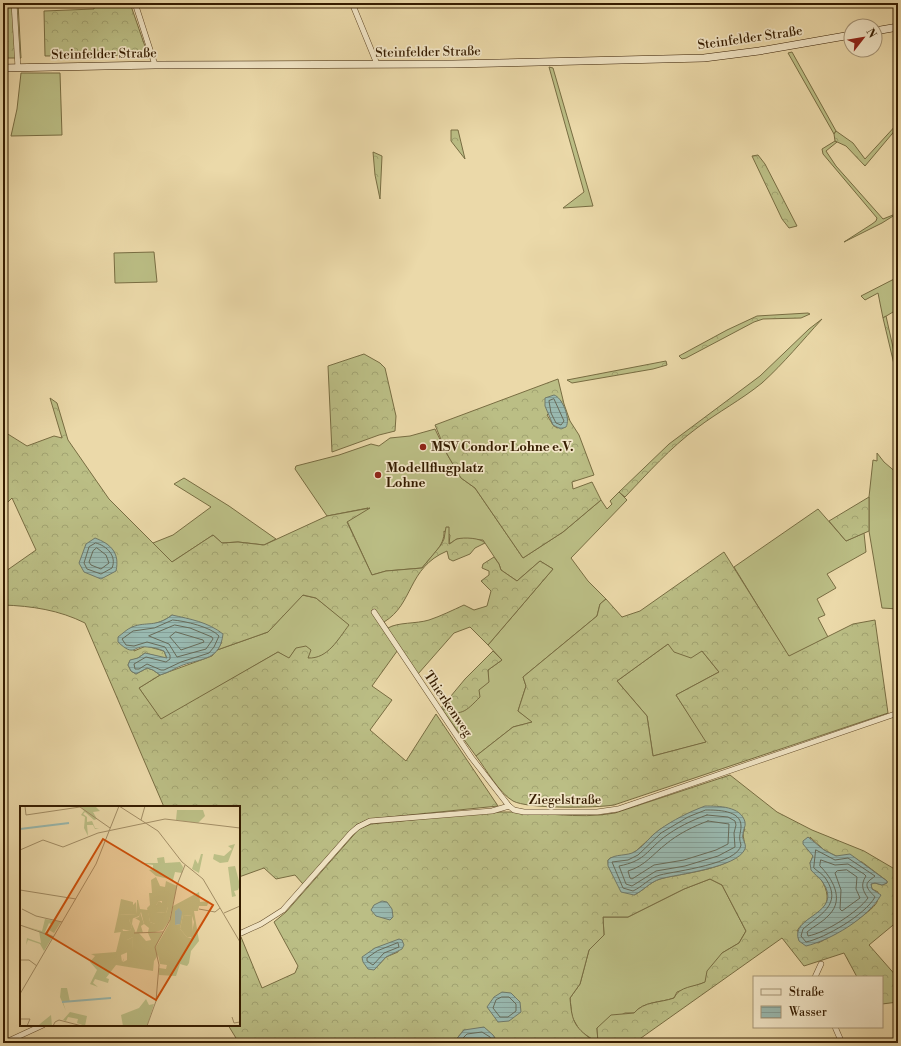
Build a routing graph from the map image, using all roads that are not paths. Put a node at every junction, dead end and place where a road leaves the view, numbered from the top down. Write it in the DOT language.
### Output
graph roads {
  1 [pos="14,3"];
  2 [pos="135,3"];
  3 [pos="352,3"];
  4 [pos="898,27"];
  5 [pos="883,30"];
  6 [pos="843,36"];
  7 [pos="377,64"];
  8 [pos="155,65"];
  9 [pos="3,68"];
  10 [pos="18,68"];
  11 [pos="374,612"];
  12 [pos="898,713"];
  13 [pos="509,806"];
  14 [pos="240,934"];
  15 [pos="821,964"];
  16 [pos="815,976"];
  17 [pos="41,1026"];
  18 [pos="835,1028"];
  19 [pos="4,1043"];
  20 [pos="842,1043"];
  1 -- 10 [label="street"];
  2 -- 8 [label="street"];
  3 -- 7 [label="street"];
  4 -- 5 [label="main road"];
  6 -- 7 [label="main road, Steinfelder Straße"];
  7 -- 8 [label="main road, Steinfelder Straße"];
  8 -- 10 [label="main road, Steinfelder Straße"];
  9 -- 10 [label="main road, Steinfelder Straße"];
  11 -- 13 [label="street, Thierkenweg"];
  12 -- 13 [label="street, Ziegelstraße"];
  13 -- 14 [label="street"];
  15 -- 16 [label="street"];
  17 -- 19 [label="street"];
  18 -- 20 [label="street"];
}
